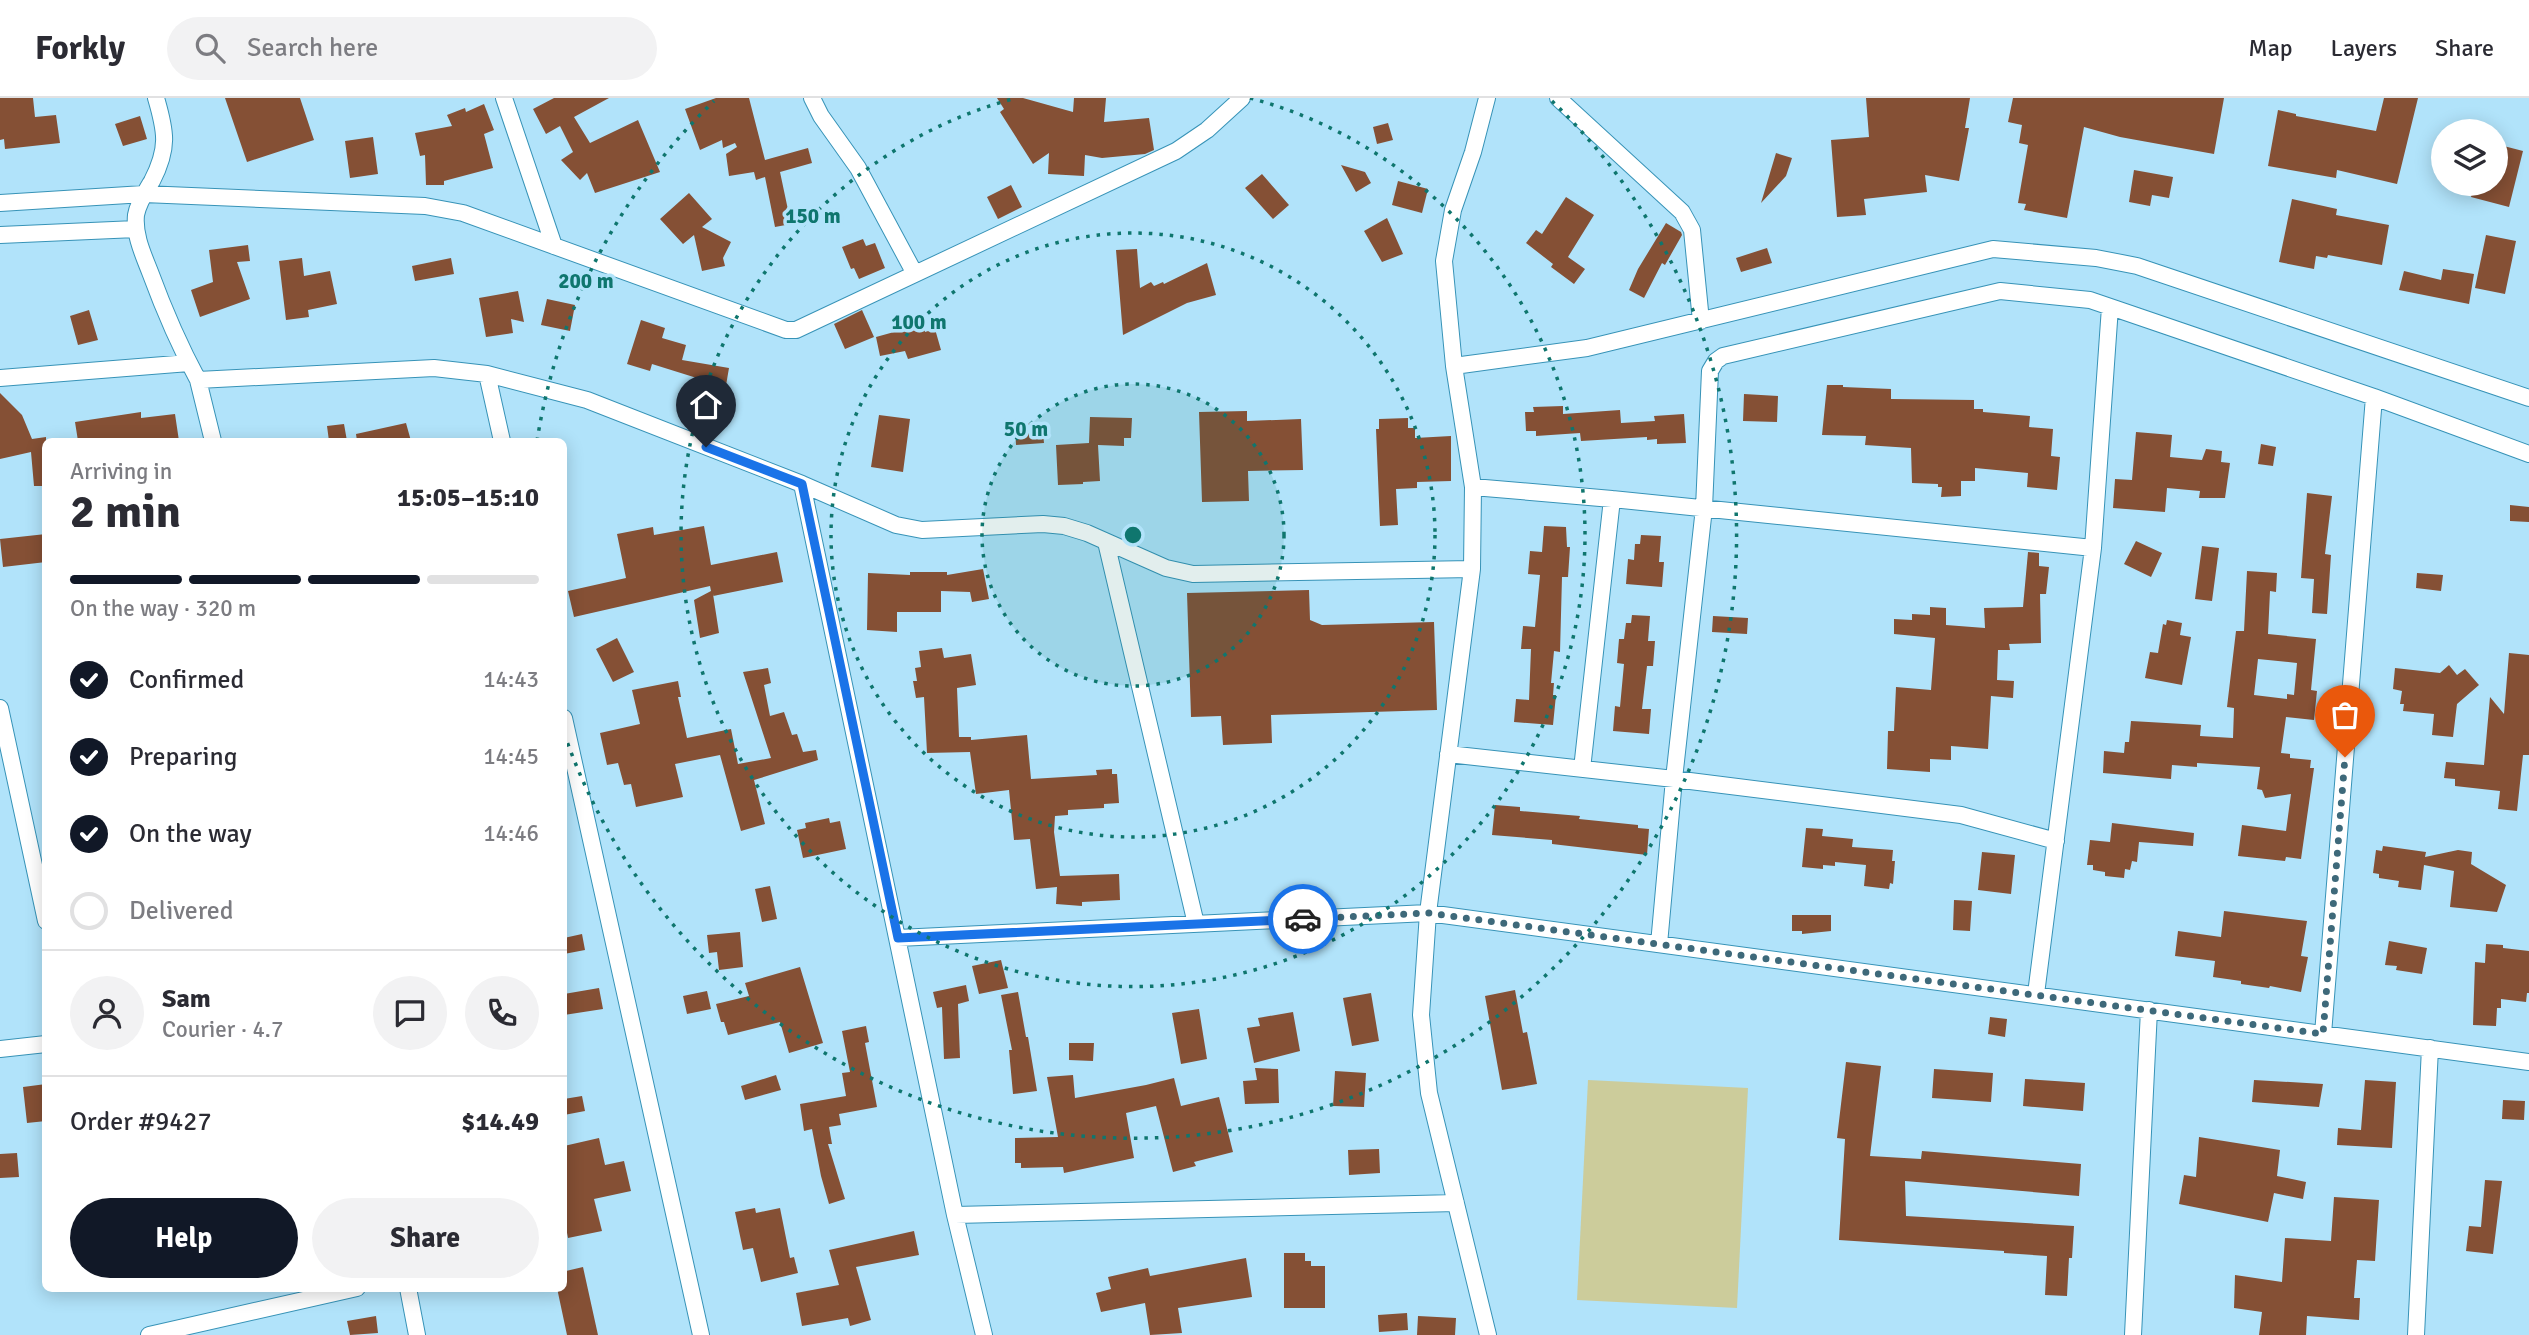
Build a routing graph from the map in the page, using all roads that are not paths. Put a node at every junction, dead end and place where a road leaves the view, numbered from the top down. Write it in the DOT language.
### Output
graph roads {
  1 [pos="156,98"];
  2 [pos="504,98"];
  3 [pos="812,98"];
  4 [pos="1242,98"];
  5 [pos="1487,98"];
  6 [pos="1558,98"];
  7 [pos="144,194"];
  8 [pos="0,203"];
  9 [pos="136,229"];
  10 [pos="0,235"];
  11 [pos="554,246"];
  12 [pos="915,274"];
  13 [pos="2110,307"];
  14 [pos="1701,321"];
  15 [pos="189,363"];
  16 [pos="1454,366"];
  17 [pos="487,374"];
  18 [pos="0,378"];
  19 [pos="198,380"];
  20 [pos="2374,397"];
  21 [pos="2529,398"];
  22 [pos="212,438"];
  23 [pos="501,438"];
  24 [pos="2529,454"];
  25 [pos="802,484"];
  26 [pos="1472,487"];
  27 [pos="1612,499"];
  28 [pos="1704,508"];
  29 [pos="1106,542"];
  30 [pos="2093,548"];
  31 [pos="1472,569"];
  32 [pos="0,708"];
  33 [pos="567,732"];
  34 [pos="1448,754"];
  35 [pos="1582,769"];
  36 [pos="1674,779"];
  37 [pos="2056,841"];
  38 [pos="42,902"];
  39 [pos="1428,913"];
  40 [pos="1196,924"];
  41 [pos="898,938"];
  42 [pos="1660,944"];
  43 [pos="2036,994"];
  44 [pos="2149,1010"];
  45 [pos="2323,1034"];
  46 [pos="42,1044"];
  47 [pos="2430,1048"];
  48 [pos="0,1049"];
  49 [pos="2529,1062"];
  50 [pos="1456,1203"];
  51 [pos="955,1215"];
  52 [pos="339,1292"];
  53 [pos="409,1292"];
  54 [pos="149,1335"];
  55 [pos="417,1335"];
  56 [pos="701,1335"];
  57 [pos="984,1335"];
  58 [pos="1488,1335"];
  59 [pos="2133,1335"];
  60 [pos="2416,1335"];
  1 -- 7 [label="street"];
  2 -- 11 [label="street"];
  3 -- 12 [label="street"];
  4 -- 12 [label="street"];
  5 -- 16 [label="street"];
  6 -- 14 [label="street"];
  7 -- 8 [label="street"];
  7 -- 9 [label="street"];
  7 -- 11 [label="street"];
  9 -- 10 [label="street"];
  9 -- 15 [label="street"];
  11 -- 12 [label="street"];
  13 -- 20 [label="street"];
  13 -- 28 [label="street"];
  13 -- 30 [label="street"];
  14 -- 16 [label="street"];
  14 -- 21 [label="street"];
  15 -- 18 [label="street"];
  15 -- 19 [label="street"];
  16 -- 26 [label="street"];
  17 -- 19 [label="street"];
  17 -- 23 [label="street"];
  17 -- 25 [label="street"];
  19 -- 22 [label="street"];
  20 -- 24 [label="street"];
  20 -- 45 [label="street"];
  25 -- 29 [label="street"];
  25 -- 41 [label="street"];
  26 -- 27 [label="street"];
  26 -- 31 [label="street"];
  27 -- 28 [label="street"];
  27 -- 35 [label="street"];
  28 -- 30 [label="street"];
  28 -- 36 [label="street"];
  29 -- 31 [label="street"];
  29 -- 40 [label="street"];
  30 -- 37 [label="street"];
  31 -- 34 [label="street"];
  32 -- 38 [label="street"];
  33 -- 56 [label="street"];
  34 -- 35 [label="street"];
  34 -- 39 [label="street"];
  35 -- 36 [label="street"];
  36 -- 37 [label="street"];
  36 -- 42 [label="street"];
  37 -- 43 [label="street"];
  39 -- 40 [label="street"];
  39 -- 42 [label="street"];
  39 -- 50 [label="street"];
  40 -- 41 [label="street"];
  41 -- 51 [label="street"];
  42 -- 43 [label="street"];
  43 -- 44 [label="street"];
  44 -- 45 [label="street"];
  44 -- 59 [label="street"];
  45 -- 47 [label="street"];
  46 -- 48 [label="street"];
  47 -- 49 [label="street"];
  47 -- 60 [label="street"];
  50 -- 51 [label="street"];
  50 -- 58 [label="street"];
  51 -- 57 [label="street"];
  52 -- 54 [label="street"];
  53 -- 55 [label="street"];
}
